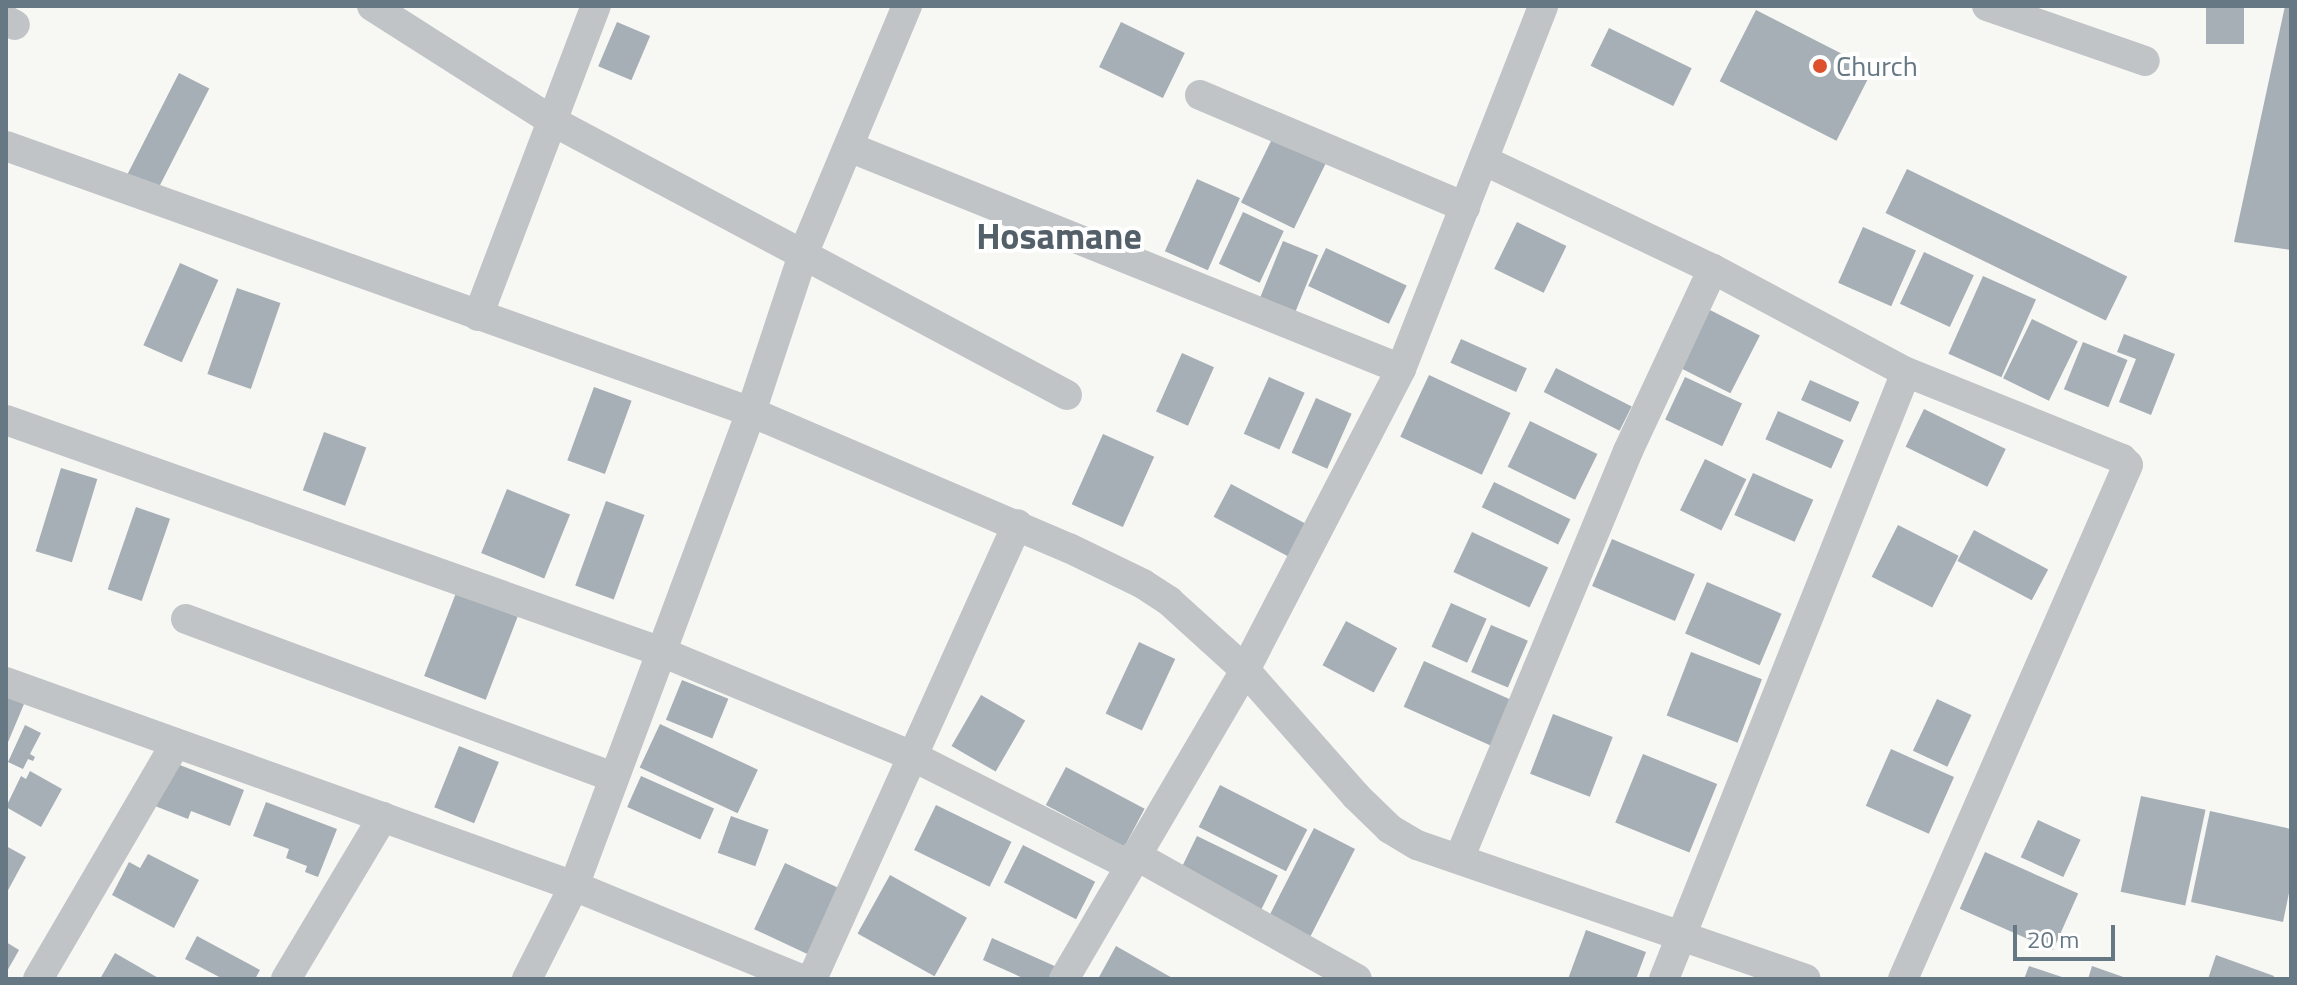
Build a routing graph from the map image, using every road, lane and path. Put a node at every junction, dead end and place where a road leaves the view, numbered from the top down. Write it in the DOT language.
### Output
graph roads {
  1 [pos="372,6"];
  2 [pos="596,6"];
  3 [pos="907,6"];
  4 [pos="1543,6"];
  5 [pos="1987,6"];
  6 [pos="2145,61"];
  7 [pos="1200,95"];
  8 [pos="554,122"];
  9 [pos="6,146"];
  10 [pos="849,147"];
  11 [pos="1483,160"];
  12 [pos="1465,207"];
  13 [pos="804,252"];
  14 [pos="1713,269"];
  15 [pos="478,316"];
  16 [pos="1401,369"];
  17 [pos="1906,372"];
  18 [pos="1067,395"];
  19 [pos="751,412"];
  20 [pos="6,420"];
  21 [pos="1017,524"];
  22 [pos="186,619"];
  23 [pos="659,651"];
  24 [pos="1245,670"];
  25 [pos="6,682"];
  26 [pos="176,743"];
  27 [pos="912,756"];
  28 [pos="613,777"];
  29 [pos="383,817"];
  30 [pos="1459,859"];
  31 [pos="1132,860"];
  32 [pos="574,886"];
  33 [pos="1681,936"];
  34 [pos="38,979"];
  35 [pos="286,979"];
  36 [pos="527,979"];
  37 [pos="801,979"];
  38 [pos="812,979"];
  39 [pos="1064,979"];
  40 [pos="1357,979"];
  41 [pos="1664,979"];
  42 [pos="1806,979"];
  43 [pos="1903,979"];
  1 -- 8 [label="street"];
  2 -- 8 [label="street"];
  3 -- 10 [label="street"];
  4 -- 11 [label="street"];
  5 -- 6 [label="street"];
  7 -- 12 [label="street"];
  8 -- 13 [label="street"];
  8 -- 15 [label="street"];
  9 -- 15 [label="street"];
  10 -- 13 [label="street"];
  10 -- 16 [label="street"];
  11 -- 12 [label="street"];
  11 -- 14 [label="street"];
  12 -- 16 [label="street"];
  13 -- 18 [label="street"];
  13 -- 19 [label="street"];
  14 -- 17 [label="street"];
  14 -- 30 [label="street"];
  15 -- 19 [label="street"];
  16 -- 24 [label="street"];
  17 -- 33 [label="street"];
  17 -- 43 [label="street"];
  19 -- 21 [label="street"];
  19 -- 23 [label="street"];
  20 -- 23 [label="street"];
  21 -- 24 [label="street"];
  21 -- 27 [label="street"];
  22 -- 28 [label="street"];
  23 -- 27 [label="street"];
  23 -- 28 [label="street"];
  24 -- 30 [label="street"];
  24 -- 31 [label="street"];
  25 -- 26 [label="street"];
  26 -- 29 [label="street"];
  26 -- 34 [label="street"];
  27 -- 31 [label="street"];
  27 -- 38 [label="street"];
  28 -- 32 [label="street"];
  29 -- 32 [label="street"];
  29 -- 35 [label="street"];
  30 -- 33 [label="street"];
  31 -- 39 [label="street"];
  31 -- 40 [label="street"];
  32 -- 36 [label="street"];
  32 -- 37 [label="street"];
  33 -- 41 [label="street"];
  33 -- 42 [label="street"];
}
